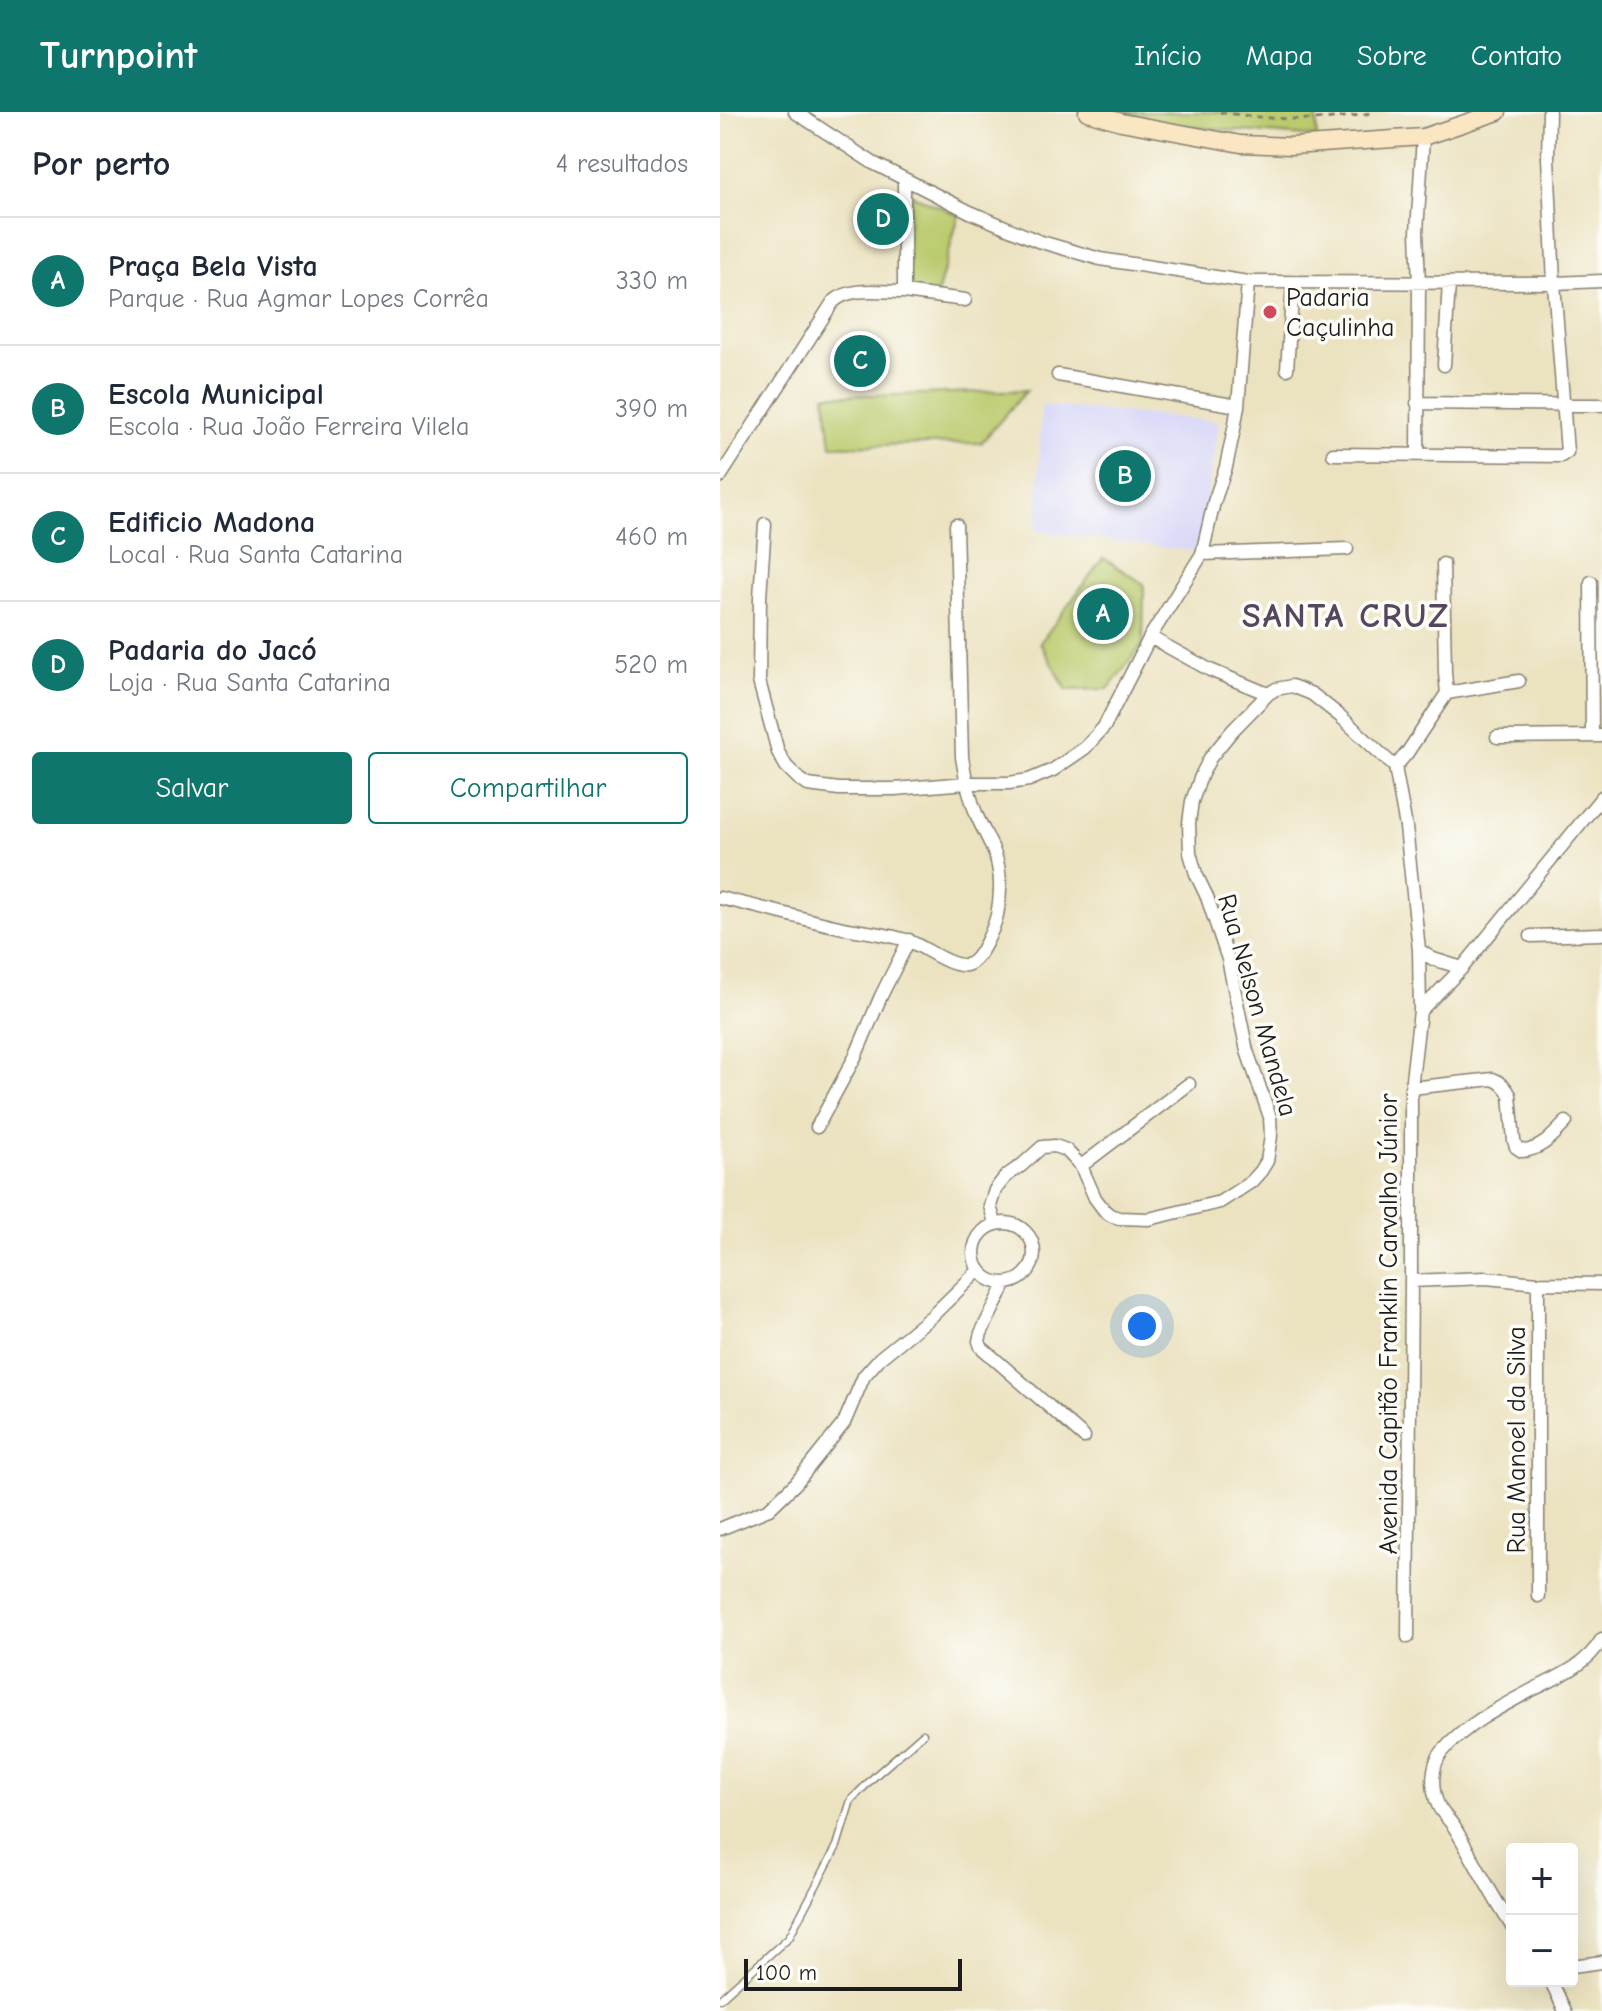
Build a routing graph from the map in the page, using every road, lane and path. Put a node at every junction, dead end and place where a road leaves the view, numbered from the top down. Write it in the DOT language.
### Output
graph roads {
  1 [pos="795,112"];
  2 [pos="1087,112"];
  3 [pos="1220,112"];
  4 [pos="1375,112"];
  5 [pos="1498,112"];
  6 [pos="1549,112"];
  7 [pos="1423,137"];
  8 [pos="904,180"];
  9 [pos="1602,281"];
  10 [pos="1248,282"];
  11 [pos="1293,283"];
  12 [pos="1449,283"];
  13 [pos="1554,283"];
  14 [pos="1419,284"];
  15 [pos="904,292"];
  16 [pos="965,300"];
  17 [pos="1444,365"];
  18 [pos="1287,369"];
  19 [pos="1058,375"];
  20 [pos="1417,403"];
  21 [pos="1564,405"];
  22 [pos="1602,405"];
  23 [pos="1238,406"];
  24 [pos="1333,454"];
  25 [pos="1418,454"];
  26 [pos="720,477"];
  27 [pos="765,524"];
  28 [pos="956,525"];
  29 [pos="1347,549"];
  30 [pos="1202,554"];
  31 [pos="1443,564"];
  32 [pos="1591,582"];
  33 [pos="1150,637"];
  34 [pos="1519,681"];
  35 [pos="1447,693"];
  36 [pos="1266,696"];
  37 [pos="1597,736"];
  38 [pos="1497,737"];
  39 [pos="1395,767"];
  40 [pos="966,783"];
  41 [pos="1602,797"];
  42 [pos="720,898"];
  43 [pos="1602,934"];
  44 [pos="1531,936"];
  45 [pos="909,940"];
  46 [pos="1419,950"];
  47 [pos="1462,968"];
  48 [pos="1420,1011"];
  49 [pos="1189,1084"];
  50 [pos="1411,1088"];
  51 [pos="1566,1122"];
  52 [pos="817,1127"];
  53 [pos="1081,1166"];
  54 [pos="995,1223"];
  55 [pos="979,1270"];
  56 [pos="1411,1281"];
  57 [pos="1006,1283"];
  58 [pos="1538,1283"];
  59 [pos="1602,1284"];
  60 [pos="1084,1437"];
  61 [pos="720,1529"];
  62 [pos="1538,1596"];
  63 [pos="1408,1637"];
  64 [pos="1602,1639"];
  65 [pos="923,1734"];
  66 [pos="1506,1917"];
  67 [pos="1602,1962"];
  68 [pos="1578,1965"];
  69 [pos="1554,1987"];
  70 [pos="720,1999"];
  71 [pos="1565,2011"];
  1 -- 8 [label="street"];
  2 -- 7 [label="street"];
  3 -- 4 [label="path"];
  5 -- 7 [label="street"];
  6 -- 13 [label="street"];
  7 -- 14 [label="street"];
  8 -- 10 [label="street"];
  8 -- 15 [label="street"];
  9 -- 13 [label="street"];
  10 -- 11 [label="street"];
  10 -- 23 [label="street"];
  11 -- 14 [label="street"];
  11 -- 18 [label="street"];
  12 -- 13 [label="street"];
  12 -- 14 [label="street"];
  12 -- 17 [label="street"];
  13 -- 21 [label="street"];
  14 -- 20 [label="street"];
  15 -- 16 [label="street"];
  15 -- 26 [label="street"];
  19 -- 23 [label="street"];
  20 -- 21 [label="street"];
  20 -- 25 [label="street"];
  21 -- 22 [label="street"];
  21 -- 25 [label="street"];
  23 -- 30 [label="street"];
  24 -- 25 [label="street"];
  27 -- 40 [label="street"];
  28 -- 40 [label="street"];
  29 -- 30 [label="street"];
  30 -- 33 [label="street"];
  31 -- 35 [label="street"];
  32 -- 37 [label="street"];
  33 -- 36 [label="street"];
  33 -- 40 [label="street"];
  34 -- 35 [label="street"];
  35 -- 39 [label="street"];
  36 -- 39 [label="street"];
  36 -- 53 [label="street, Rua Nelson Mandela"];
  37 -- 38 [label="street"];
  39 -- 46 [label="street, Avenida Capitão Franklin Carvalho Júnior"];
  40 -- 45 [label="street"];
  41 -- 47 [label="street"];
  42 -- 45 [label="street"];
  43 -- 44 [label="street"];
  45 -- 52 [label="street"];
  46 -- 47 [label="street"];
  46 -- 48 [label="street, Avenida Capitão Franklin Carvalho Júnior"];
  47 -- 48 [label="street"];
  48 -- 50 [label="street, Avenida Capitão Franklin Carvalho Júnior"];
  49 -- 53 [label="street"];
  50 -- 51 [label="street"];
  50 -- 56 [label="street, Avenida Capitão Franklin Carvalho Júnior"];
  53 -- 54 [label="street"];
  54 -- 55 [label="street"];
  54 -- 57 [label="street"];
  55 -- 57 [label="street"];
  55 -- 61 [label="street"];
  56 -- 58 [label="street"];
  56 -- 63 [label="street, Avenida Capitão Franklin Carvalho Júnior"];
  57 -- 60 [label="street"];
  58 -- 59 [label="street"];
  58 -- 62 [label="street, Rua Manoel da Silva"];
  64 -- 66 [label="street"];
  65 -- 70 [label="lane"];
  67 -- 68 [label="street"];
  69 -- 71 [label="street"];
}
